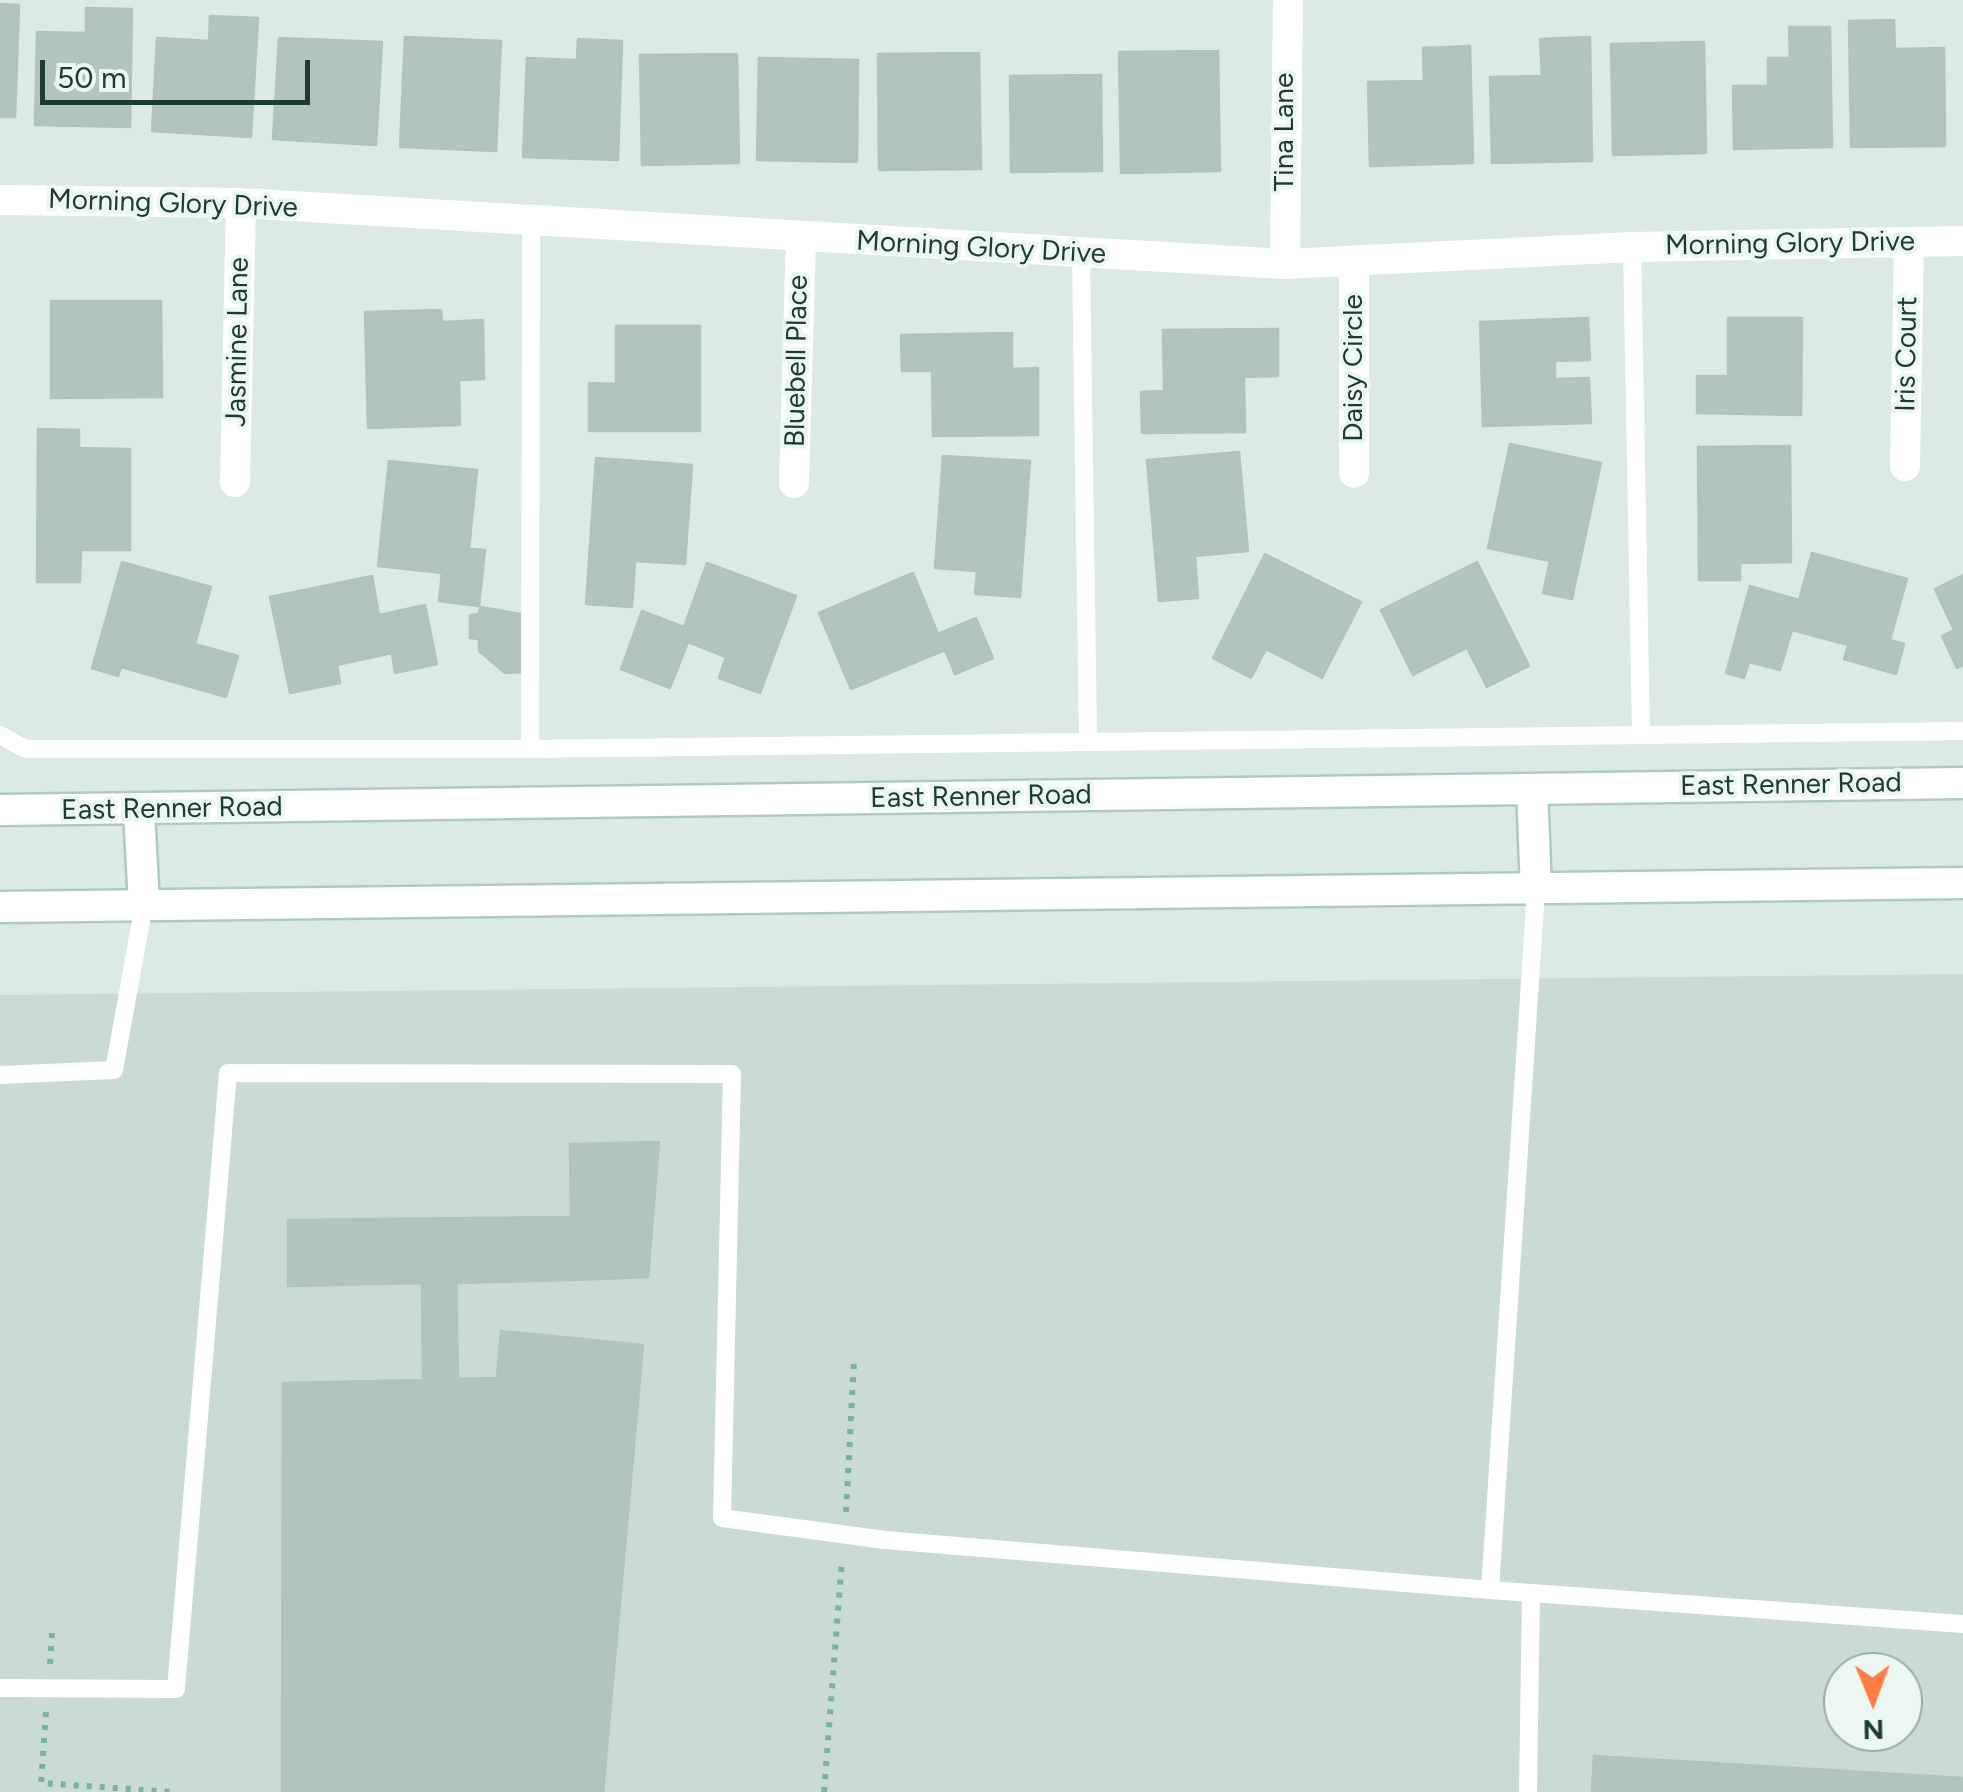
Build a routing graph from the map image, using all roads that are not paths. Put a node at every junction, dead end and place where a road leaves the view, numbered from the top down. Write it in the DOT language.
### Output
graph roads {
  1 [pos="1288,0"];
  2 [pos="0,200"];
  3 [pos="241,203"];
  4 [pos="530,222"];
  5 [pos="801,238"];
  6 [pos="1963,241"];
  7 [pos="1908,242"];
  8 [pos="1632,247"];
  9 [pos="1081,253"];
  10 [pos="1285,264"];
  11 [pos="1354,264"];
  12 [pos="1905,466"];
  13 [pos="1354,473"];
  14 [pos="236,482"];
  15 [pos="794,483"];
  16 [pos="1963,730"];
  17 [pos="1641,735"];
  18 [pos="0,736"];
  19 [pos="1088,739"];
  20 [pos="530,749"];
  21 [pos="1963,783"];
  22 [pos="1532,789"];
  23 [pos="0,810"];
  24 [pos="139,811"];
  25 [pos="1963,883"];
  26 [pos="1536,890"];
  27 [pos="144,905"];
  28 [pos="0,907"];
  29 [pos="0,1075"];
  30 [pos="1490,1590"];
  31 [pos="1530,1593"];
  32 [pos="1963,1624"];
  33 [pos="0,1688"];
  34 [pos="1528,1792"];
  1 -- 10 [label="main road, Tina Lane"];
  2 -- 3 [label="main road, Morning Glory Drive"];
  3 -- 4 [label="main road, Morning Glory Drive"];
  3 -- 14 [label="main road, Jasmine Lane"];
  4 -- 5 [label="main road, Morning Glory Drive"];
  4 -- 20 [label="lane"];
  5 -- 9 [label="main road, Morning Glory Drive"];
  5 -- 15 [label="main road, Bluebell Place"];
  6 -- 7 [label="main road, Morning Glory Drive"];
  7 -- 8 [label="main road, Morning Glory Drive"];
  7 -- 12 [label="main road, Iris Court"];
  8 -- 11 [label="main road, Morning Glory Drive"];
  8 -- 17 [label="lane"];
  9 -- 10 [label="main road, Morning Glory Drive"];
  9 -- 19 [label="lane"];
  10 -- 11 [label="main road, Morning Glory Drive"];
  11 -- 13 [label="main road, Daisy Circle"];
  16 -- 17 [label="lane"];
  17 -- 19 [label="lane"];
  18 -- 20 [label="lane"];
  19 -- 20 [label="lane"];
  21 -- 22 [label="main road, East Renner Road"];
  22 -- 24 [label="main road, East Renner Road"];
  22 -- 26 [label="main road"];
  23 -- 24 [label="main road, East Renner Road"];
  24 -- 27 [label="main road"];
  25 -- 26 [label="main road"];
  26 -- 27 [label="main road"];
  26 -- 30 [label="lane"];
  27 -- 28 [label="main road"];
  27 -- 29 [label="lane"];
  30 -- 31 [label="lane"];
  30 -- 33 [label="lane"];
  31 -- 32 [label="lane"];
  31 -- 34 [label="lane"];
}
